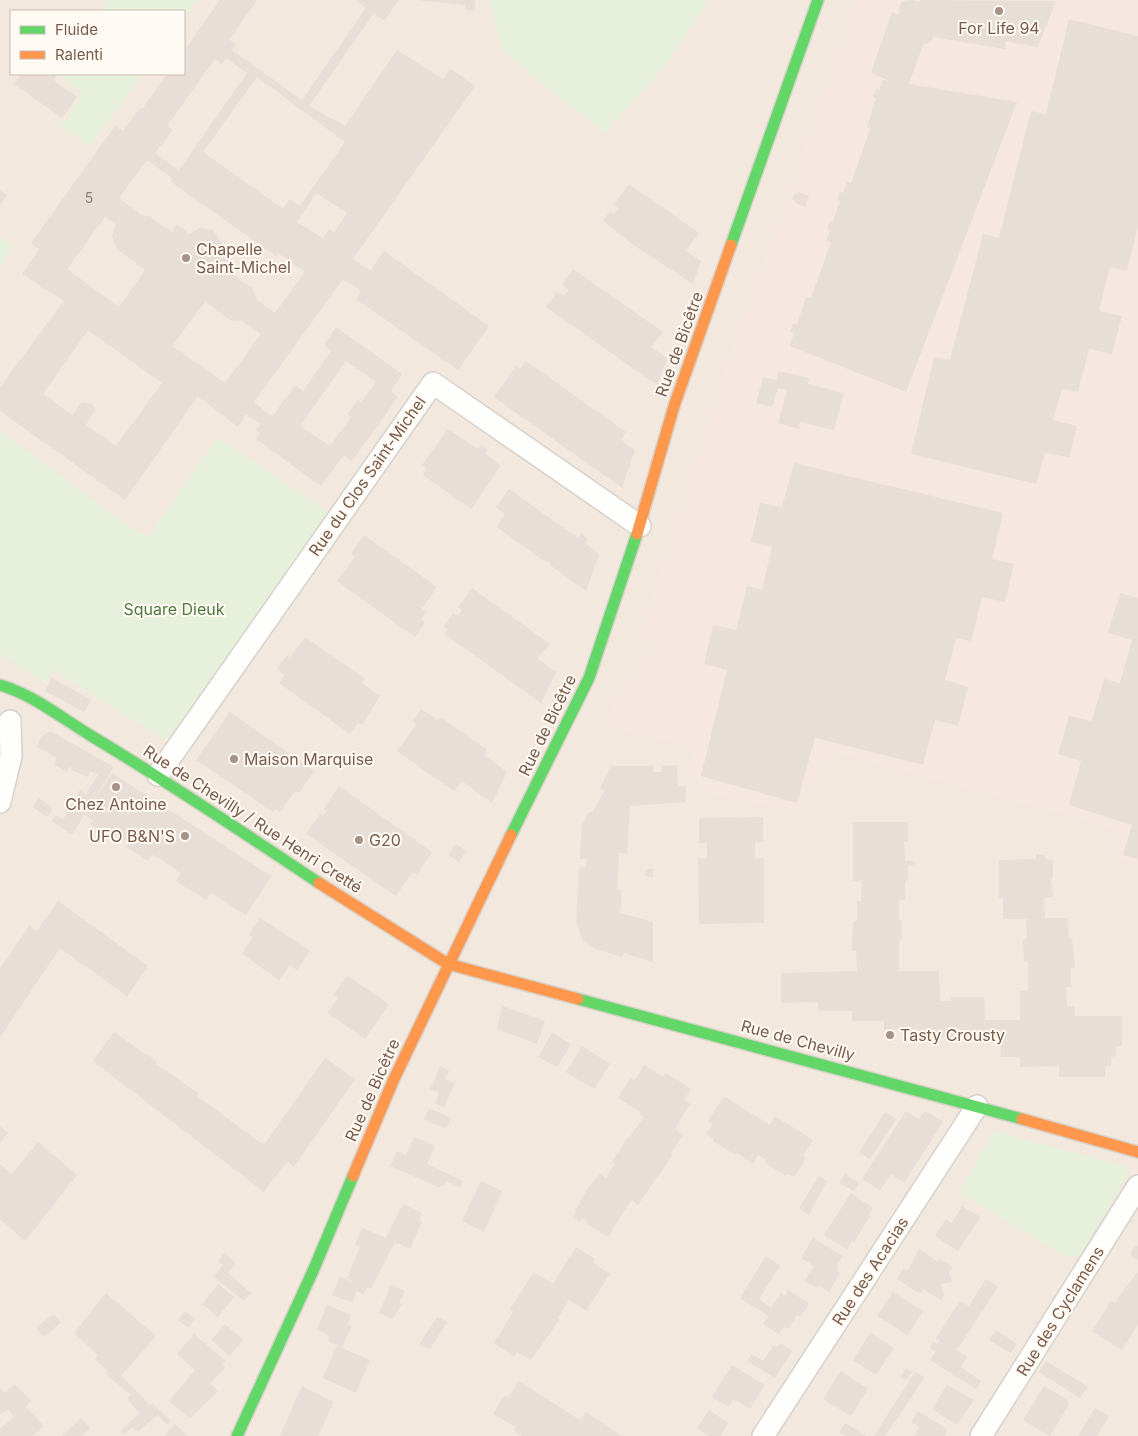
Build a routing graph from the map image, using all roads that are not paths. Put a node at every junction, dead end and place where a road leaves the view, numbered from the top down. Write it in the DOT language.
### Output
graph roads {
  1 [pos="818,0"];
  2 [pos="640,526"];
  3 [pos="0,686"];
  4 [pos="10,721"];
  5 [pos="158,775"];
  6 [pos="0,802"];
  7 [pos="448,964"];
  8 [pos="976,1106"];
  9 [pos="1138,1152"];
  10 [pos="1138,1186"];
  11 [pos="237,1436"];
  12 [pos="763,1436"];
  13 [pos="981,1436"];
  1 -- 2 [label="street, Rue de Bicêtre"];
  2 -- 5 [label="street, Rue du Clos Saint-Michel"];
  2 -- 7 [label="street, Rue de Bicêtre"];
  3 -- 5 [label="street, Rue de Chevilly / Rue Henri Cretté"];
  4 -- 6 [label="street"];
  5 -- 7 [label="street, Rue de Chevilly / Rue Henri Cretté"];
  7 -- 8 [label="street, Rue de Chevilly"];
  7 -- 11 [label="street, Rue de Bicêtre"];
  8 -- 9 [label="street, Rue de Chevilly"];
  8 -- 12 [label="street, Rue des Acacias"];
  10 -- 13 [label="street, Rue des Cyclamens"];
}
